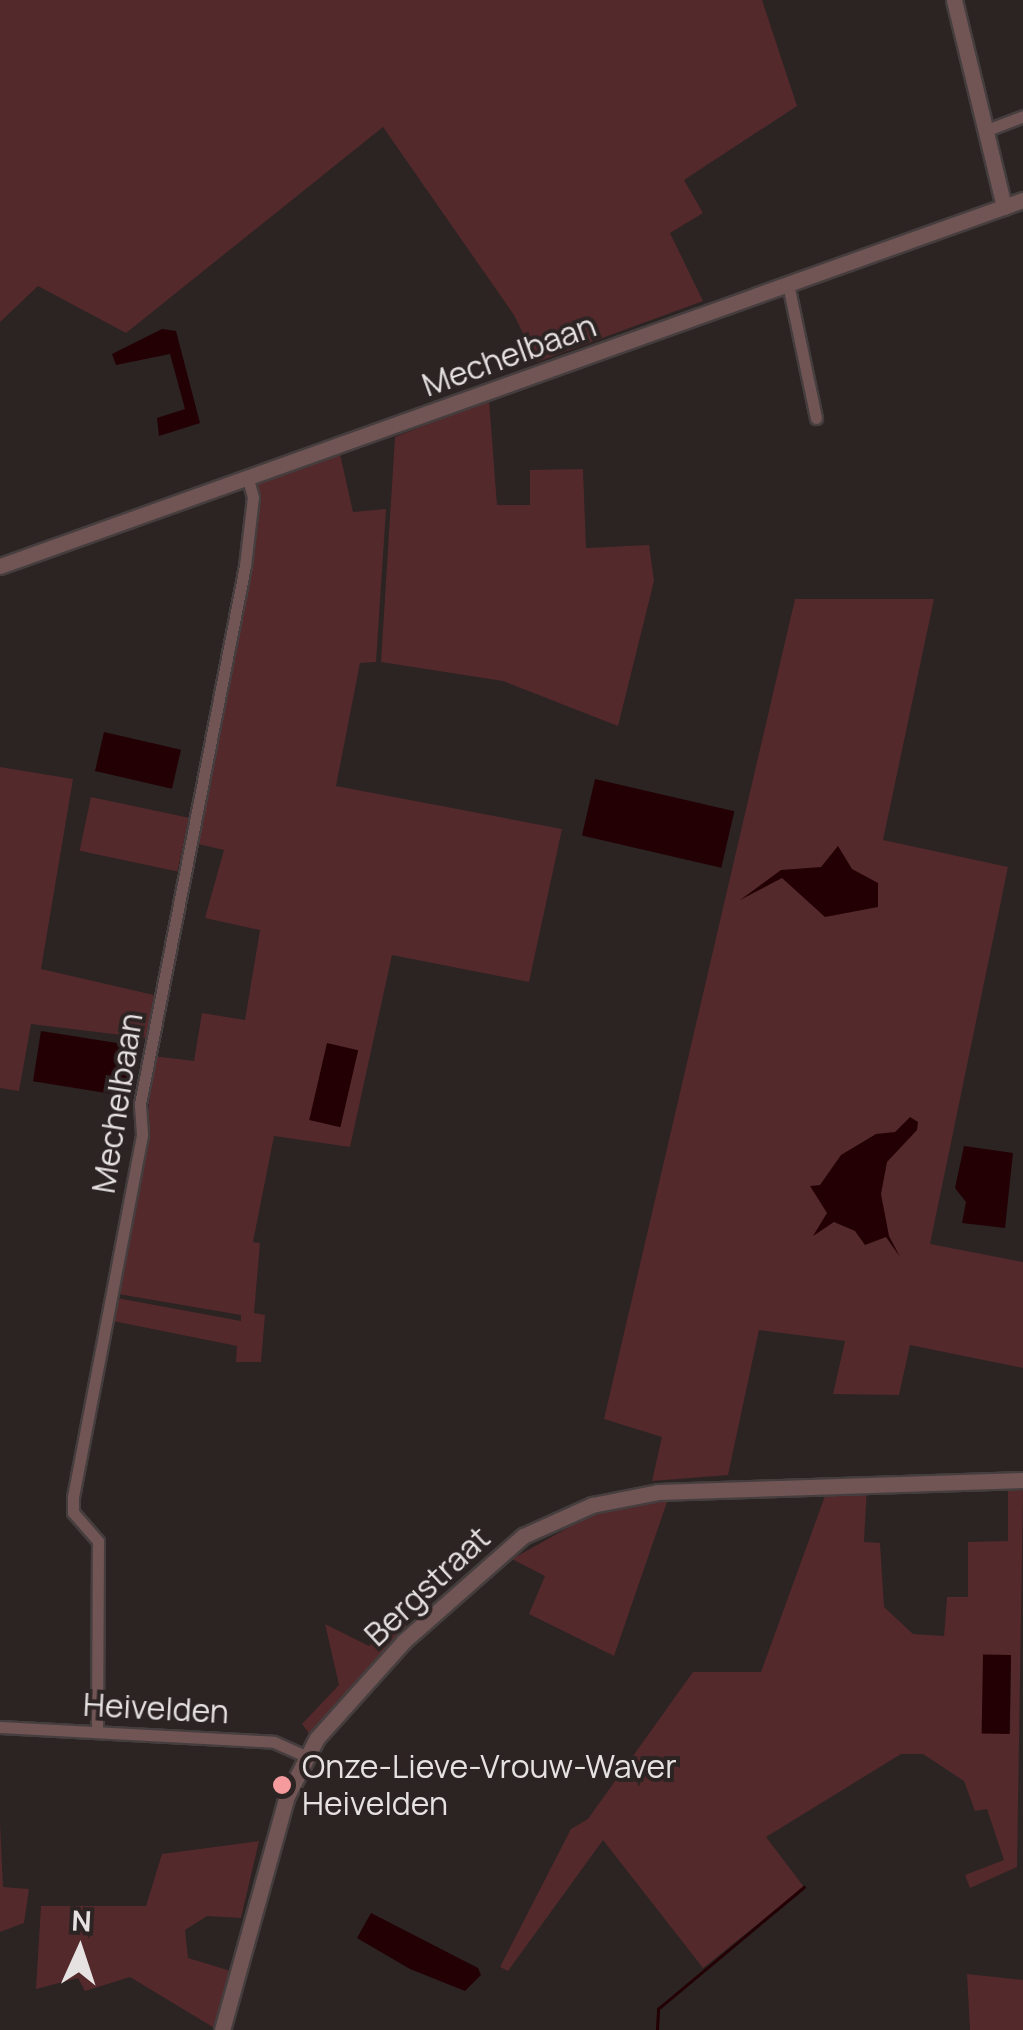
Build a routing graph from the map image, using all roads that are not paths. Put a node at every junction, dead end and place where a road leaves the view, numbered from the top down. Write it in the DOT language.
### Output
graph roads {
  1 [pos="954,0"];
  2 [pos="1023,116"];
  3 [pos="987,130"];
  4 [pos="1023,200"];
  5 [pos="1004,207"];
  6 [pos="788,284"];
  7 [pos="816,418"];
  8 [pos="248,479"];
  9 [pos="0,566"];
  10 [pos="1023,1480"];
  11 [pos="0,1727"];
  12 [pos="97,1732"];
  13 [pos="306,1756"];
  14 [pos="222,2030"];
  1 -- 3 [label="street"];
  2 -- 3 [label="street"];
  3 -- 5 [label="street"];
  4 -- 5 [label="street, Mechelbaan"];
  5 -- 6 [label="street, Mechelbaan"];
  6 -- 7 [label="street"];
  6 -- 8 [label="street, Mechelbaan"];
  8 -- 9 [label="street, Mechelbaan"];
  8 -- 12 [label="street, Mechelbaan"];
  10 -- 13 [label="street, Bergstraat"];
  11 -- 12 [label="street, Heivelden"];
  12 -- 13 [label="street, Heivelden"];
  13 -- 14 [label="street, Bergstraat"];
}
